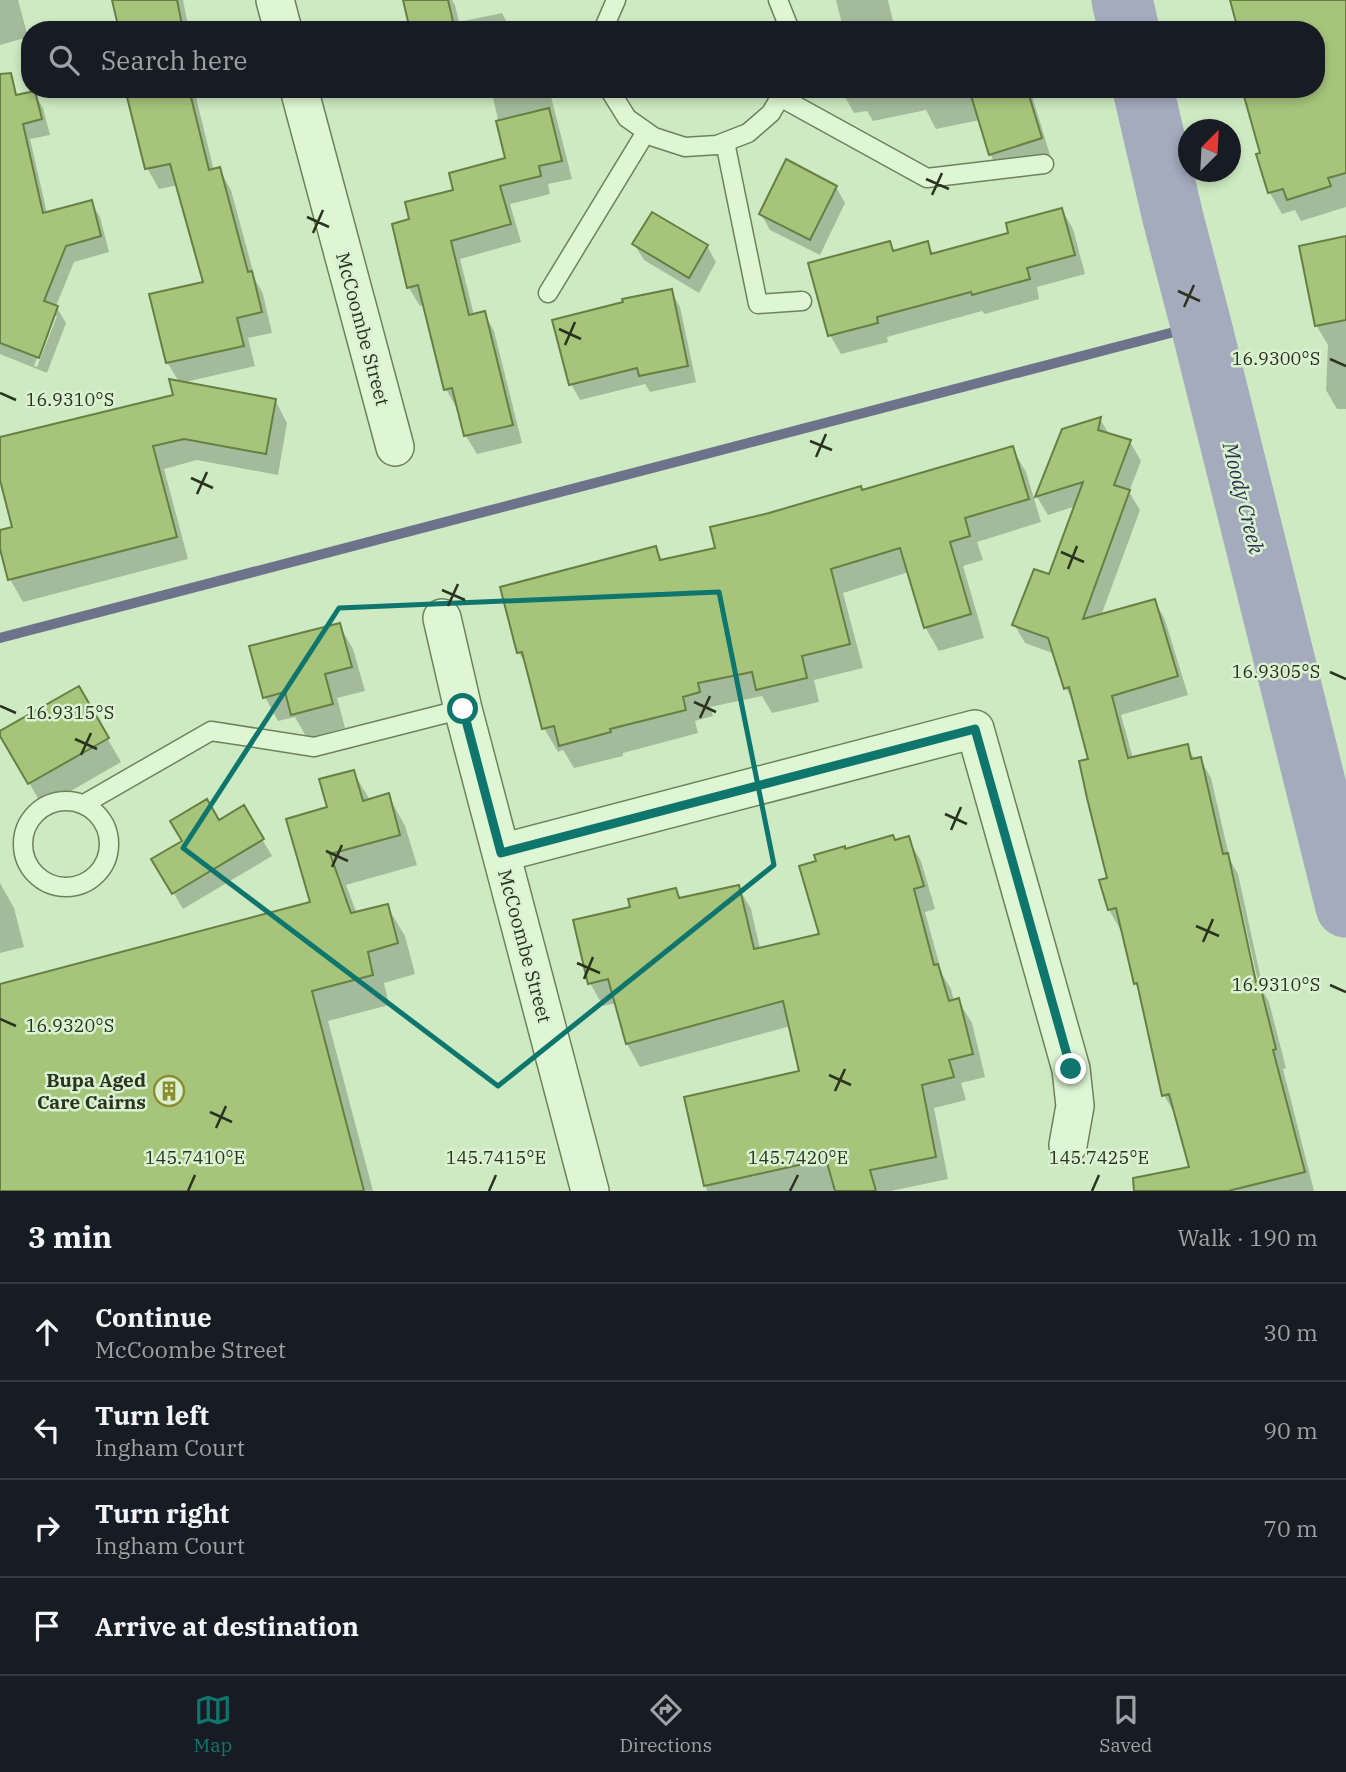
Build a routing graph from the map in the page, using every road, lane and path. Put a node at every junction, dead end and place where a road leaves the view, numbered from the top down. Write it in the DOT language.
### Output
graph roads {
  1 [pos="275,0"];
  2 [pos="615,0"];
  3 [pos="778,0"];
  4 [pos="281,21"];
  5 [pos="607,21"];
  6 [pos="786,21"];
  7 [pos="301,98"];
  8 [pos="615,98"];
  9 [pos="780,98"];
  10 [pos="791,98"];
  11 [pos="646,132"];
  12 [pos="725,142"];
  13 [pos="1044,164"];
  14 [pos="548,293"];
  15 [pos="802,301"];
  16 [pos="395,447"];
  17 [pos="442,618"];
  18 [pos="463,709"];
  19 [pos="83,804"];
  20 [pos="501,853"];
  21 [pos="1068,1145"];
  22 [pos="590,1191"];
  1 -- 4 [label="street"];
  2 -- 5 [label="lane"];
  3 -- 6 [label="lane"];
  7 -- 16 [label="street, McCoombe Street"];
  8 -- 11 [label="lane"];
  9 -- 12 [label="lane"];
  10 -- 13 [label="lane"];
  11 -- 12 [label="lane"];
  11 -- 14 [label="lane"];
  12 -- 15 [label="lane"];
  17 -- 18 [label="street, McCoombe Street"];
  18 -- 19 [label="lane"];
  18 -- 20 [label="street, McCoombe Street"];
  19 -- 19 [label="lane"];
  20 -- 21 [label="street"];
  20 -- 22 [label="street, McCoombe Street"];
}
